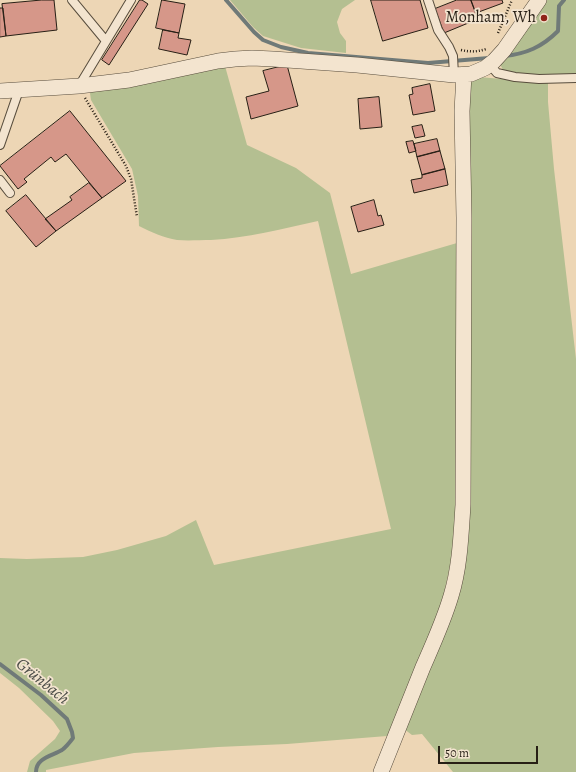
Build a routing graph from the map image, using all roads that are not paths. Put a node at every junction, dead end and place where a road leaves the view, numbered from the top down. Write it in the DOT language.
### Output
graph roads {
  1 [pos="72,0"];
  2 [pos="131,0"];
  3 [pos="428,0"];
  4 [pos="539,0"];
  5 [pos="106,41"];
  6 [pos="495,55"];
  7 [pos="457,72"];
  8 [pos="576,78"];
  9 [pos="79,86"];
  10 [pos="19,90"];
  11 [pos="0,91"];
  12 [pos="0,145"];
  13 [pos="0,180"];
  14 [pos="10,193"];
  15 [pos="381,772"];
  1 -- 5 [label="lane"];
  2 -- 5 [label="lane"];
  3 -- 7 [label="lane"];
  4 -- 6 [label="street"];
  5 -- 9 [label="lane"];
  6 -- 7 [label="street"];
  6 -- 8 [label="lane"];
  7 -- 9 [label="street"];
  7 -- 15 [label="street"];
  9 -- 10 [label="street"];
  10 -- 11 [label="street"];
  10 -- 12 [label="lane"];
  13 -- 14 [label="lane"];
}
